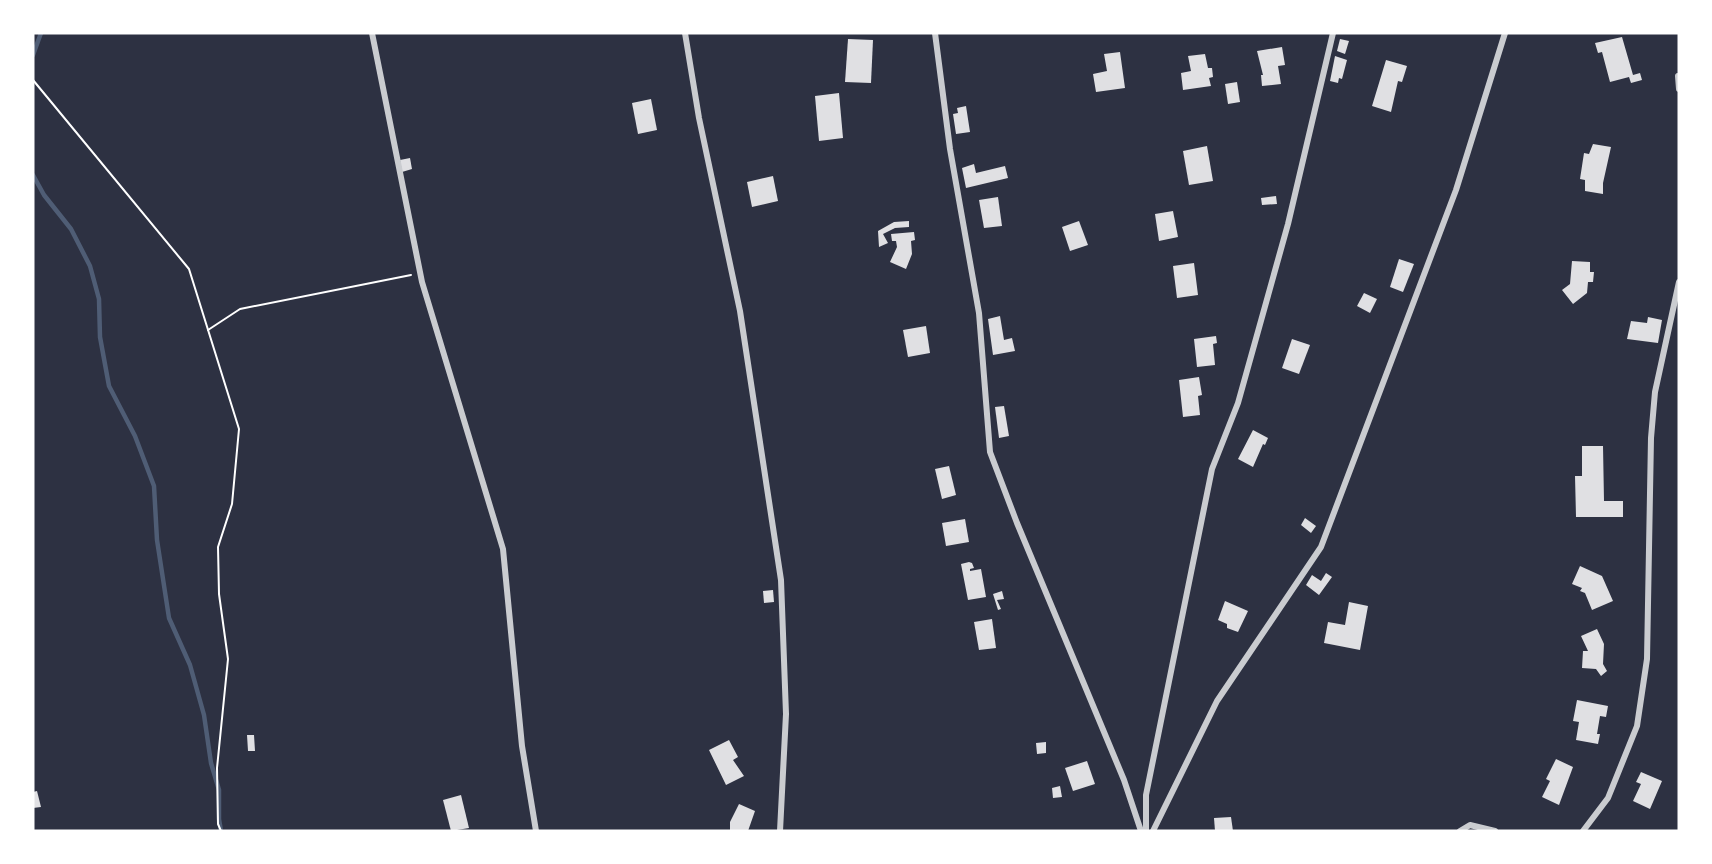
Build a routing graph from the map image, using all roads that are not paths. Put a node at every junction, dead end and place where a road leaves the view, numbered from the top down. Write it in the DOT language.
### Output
graph roads {
  1 [pos="372,33"];
  2 [pos="685,33"];
  3 [pos="936,33"];
  4 [pos="1333,33"];
  5 [pos="1505,33"];
  6 [pos="1678,76"];
  7 [pos="1679,89"];
  8 [pos="1679,282"];
  9 [pos="536,831"];
  10 [pos="780,831"];
  11 [pos="1141,831"];
  12 [pos="1146,831"];
  13 [pos="1153,831"];
  14 [pos="1460,831"];
  15 [pos="1495,831"];
  16 [pos="1583,831"];
  1 -- 9 [label="street"];
  2 -- 10 [label="street"];
  3 -- 11 [label="street"];
  4 -- 12 [label="street"];
  5 -- 13 [label="street"];
  6 -- 7 [label="street"];
  8 -- 16 [label="street"];
  14 -- 15 [label="street"];
}
